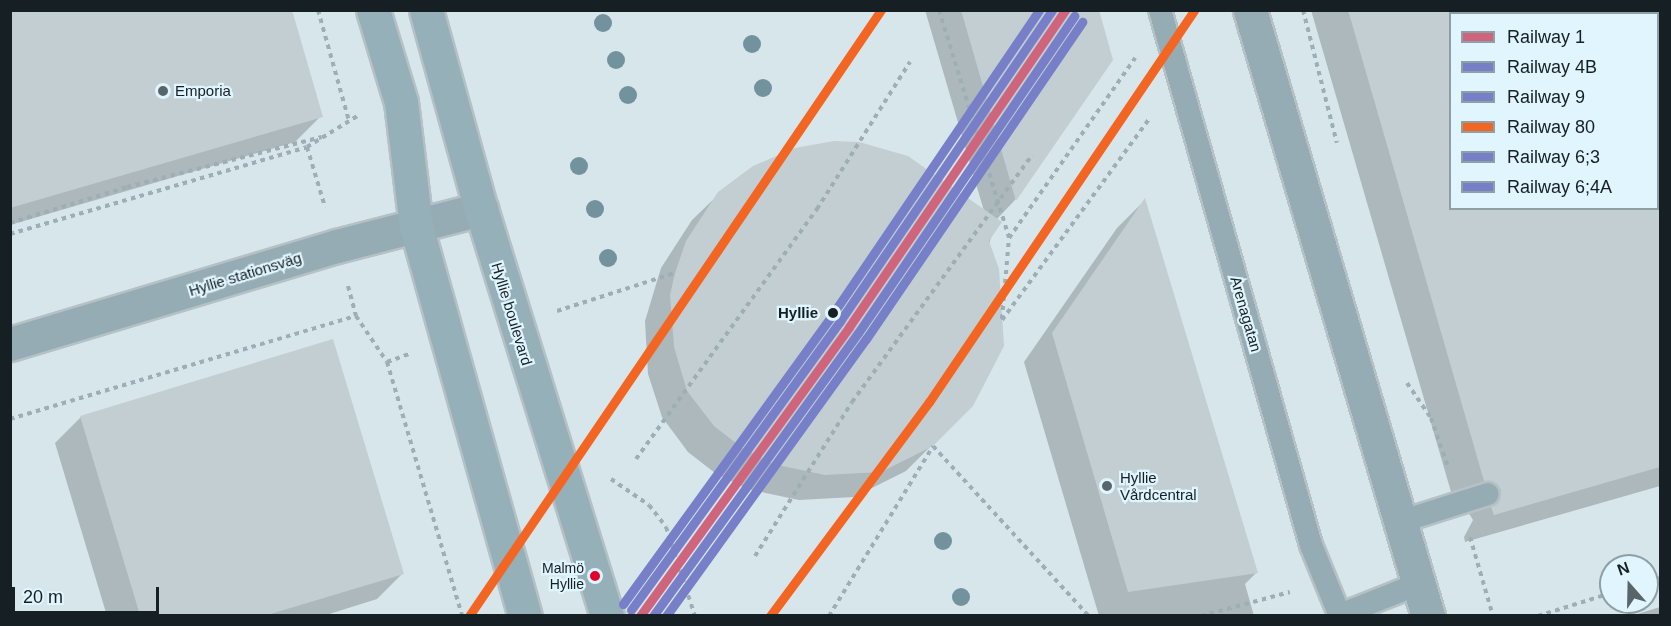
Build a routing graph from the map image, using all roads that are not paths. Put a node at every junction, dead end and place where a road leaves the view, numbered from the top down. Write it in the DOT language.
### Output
graph roads {
  1 [pos="373,10"];
  2 [pos="426,10"];
  3 [pos="1160,10"];
  4 [pos="1250,10"];
  5 [pos="481,209"];
  6 [pos="417,226"];
  7 [pos="10,344"];
  8 [pos="1488,494"];
  9 [pos="1400,522"];
  10 [pos="1418,584"];
  11 [pos="525,615"];
  12 [pos="607,615"];
  13 [pos="1340,615"];
  14 [pos="1428,615"];
  1 -- 6 [label="street"];
  2 -- 5 [label="street, Hyllie boulevard"];
  3 -- 13 [label="lane, Arenagatan"];
  4 -- 9 [label="street"];
  5 -- 6 [label="street, Hyllie stationsväg"];
  5 -- 12 [label="street, Hyllie boulevard"];
  6 -- 7 [label="street, Hyllie stationsväg"];
  6 -- 11 [label="street"];
  8 -- 9 [label="lane"];
  9 -- 10 [label="street"];
  10 -- 13 [label="lane, Arenagatan"];
  10 -- 14 [label="street"];
}
